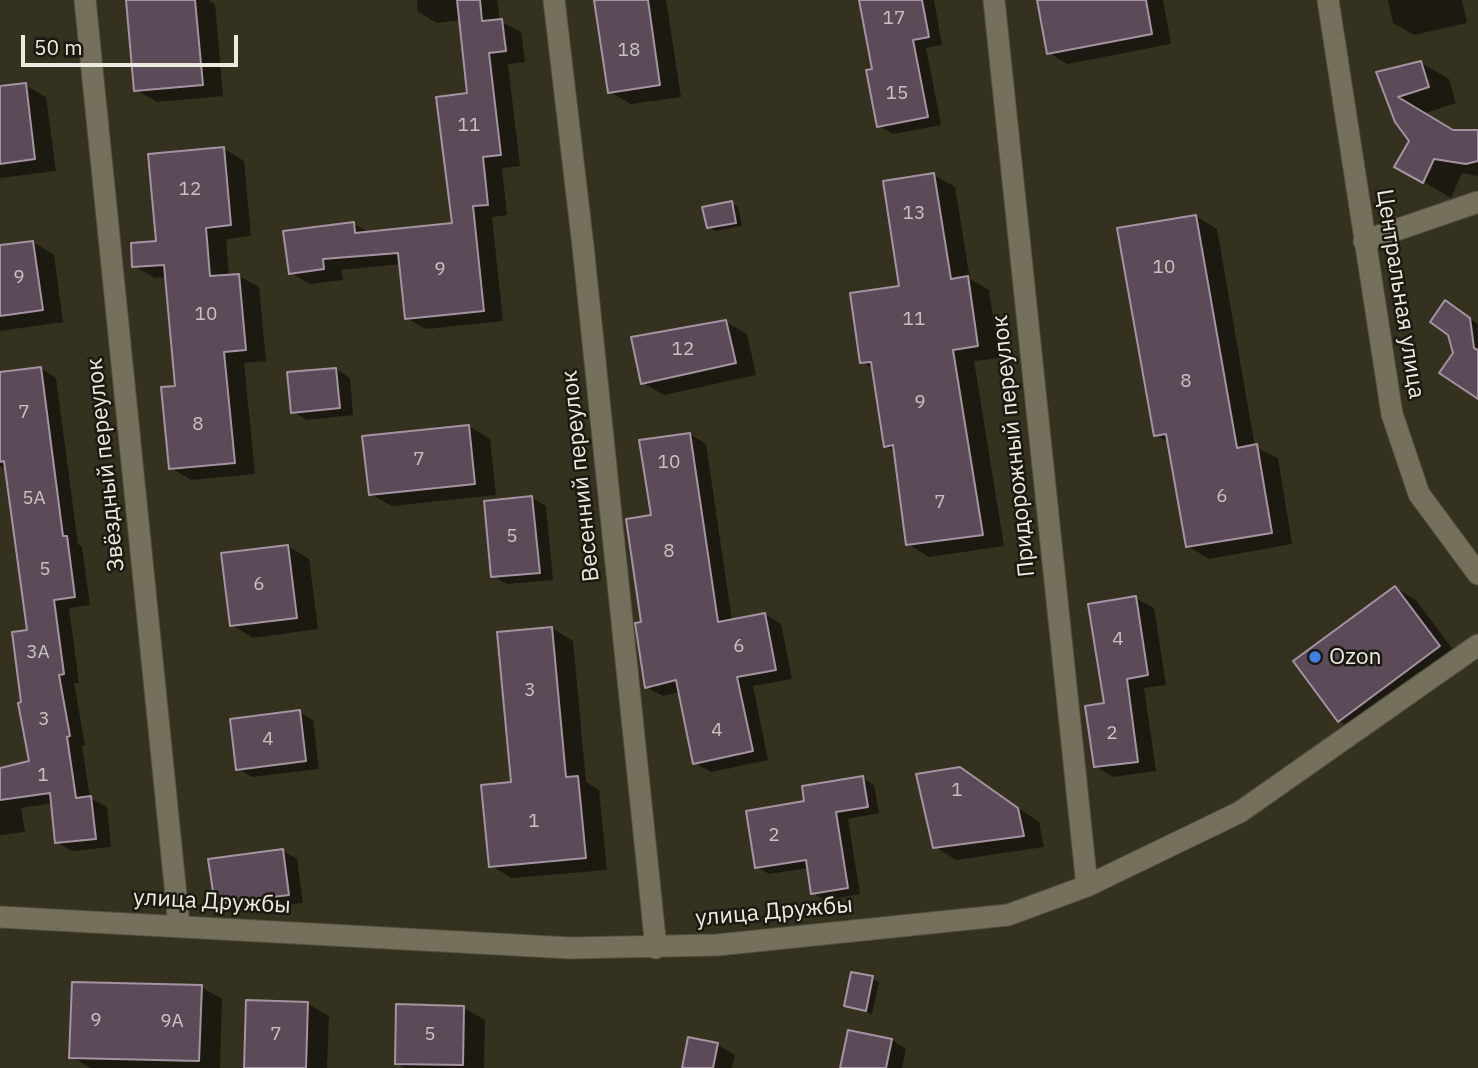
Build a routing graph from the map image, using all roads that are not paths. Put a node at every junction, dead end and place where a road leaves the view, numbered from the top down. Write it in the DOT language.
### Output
graph roads {
  1 [pos="85,0"];
  2 [pos="554,0"];
  3 [pos="994,0"];
  4 [pos="1328,0"];
  5 [pos="1478,202"];
  6 [pos="1364,241"];
  7 [pos="1478,574"];
  8 [pos="1478,645"];
  9 [pos="1087,886"];
  10 [pos="0,917"];
  11 [pos="180,925"];
  12 [pos="656,948"];
  1 -- 11 [label="street, Звёздный переулок"];
  2 -- 12 [label="street, Весенний переулок"];
  3 -- 9 [label="street, Придорожный переулок"];
  4 -- 6 [label="street, Центральная улица"];
  5 -- 6 [label="street"];
  6 -- 7 [label="street, Центральная улица"];
  8 -- 9 [label="street, улица Дружбы"];
  9 -- 12 [label="street, улица Дружбы"];
  10 -- 11 [label="street, улица Дружбы"];
  11 -- 12 [label="street, улица Дружбы"];
}
